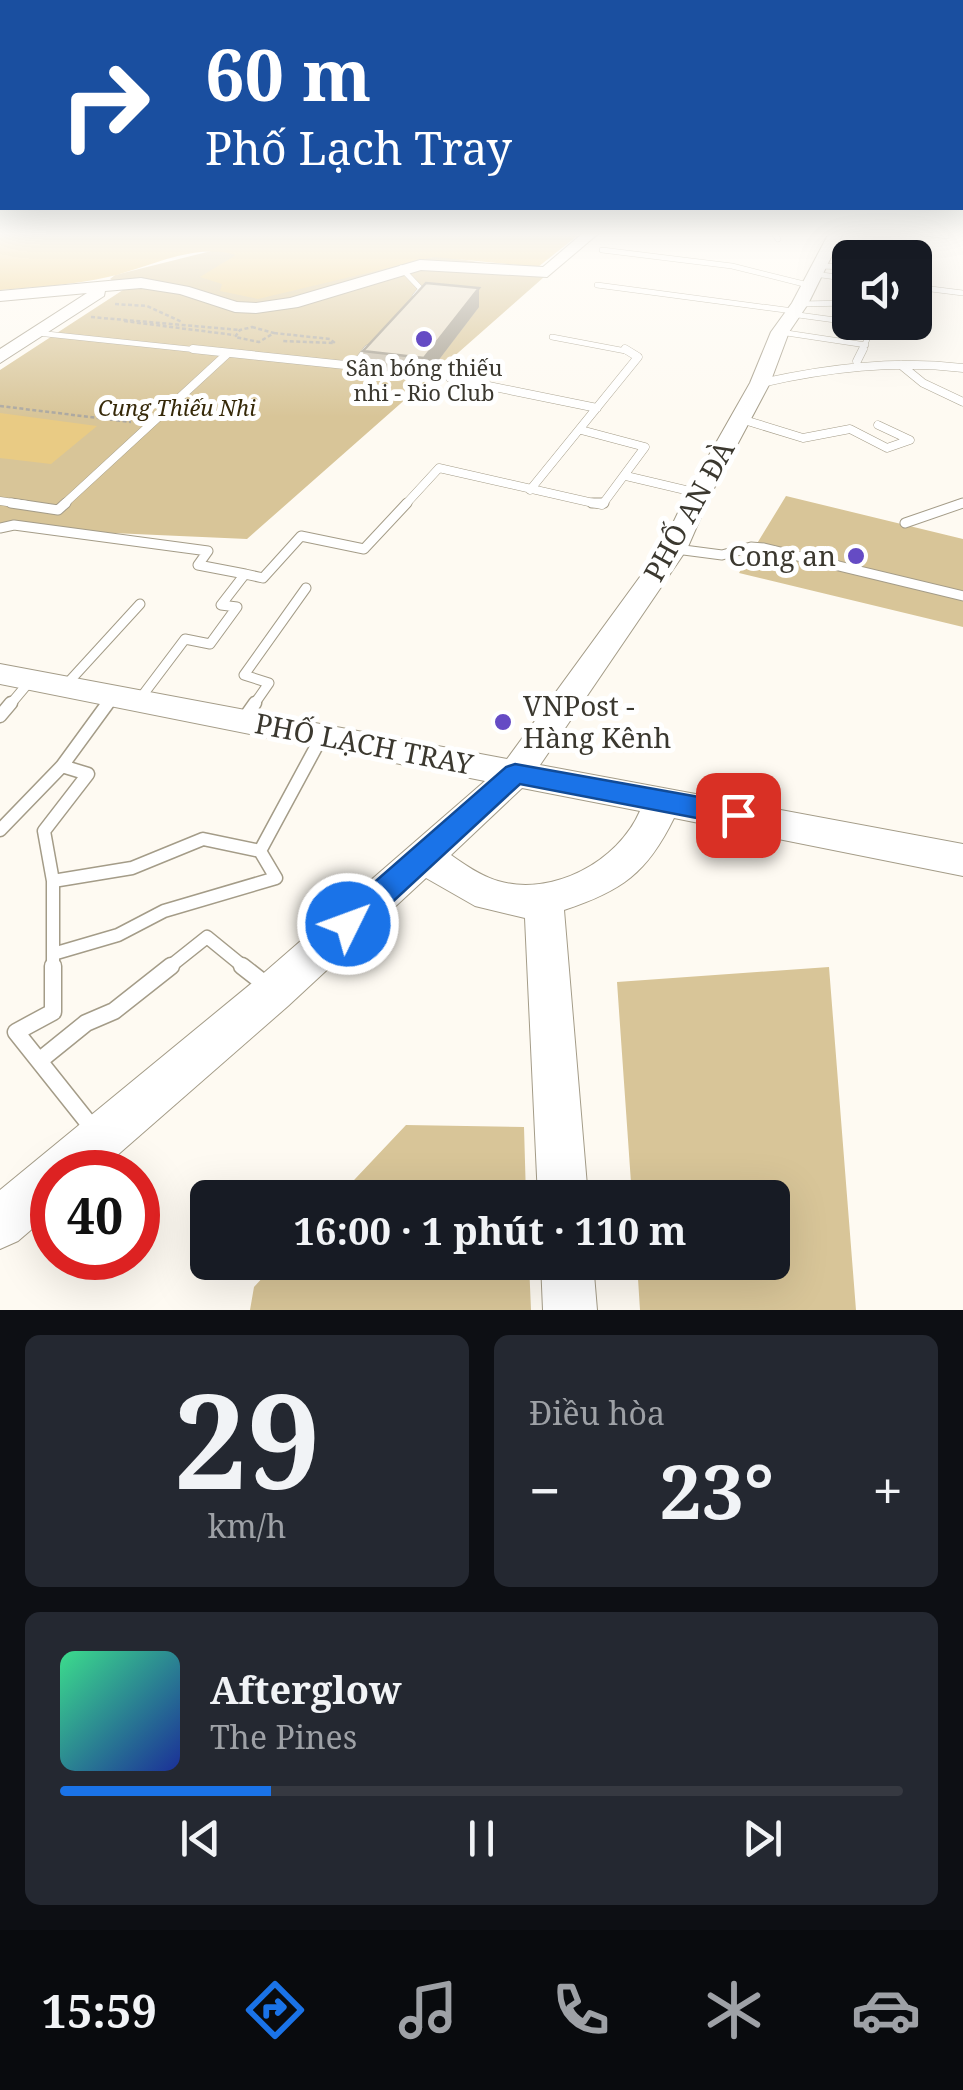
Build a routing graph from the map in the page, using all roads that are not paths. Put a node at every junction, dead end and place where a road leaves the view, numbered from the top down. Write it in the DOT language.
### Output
graph roads {
  1 [pos="46,294"];
  2 [pos="93,294"];
  3 [pos="96,294"];
  4 [pos="190,294"];
  5 [pos="317,294"];
  6 [pos="416,294"];
  7 [pos="740,294"];
  8 [pos="797,294"];
  9 [pos="803,294"];
  10 [pos="807,294"];
  11 [pos="811,294"];
  12 [pos="0,296"];
  13 [pos="413,298"];
  14 [pos="801,298"];
  15 [pos="832,302"];
  16 [pos="832,313"];
  17 [pos="37,333"];
  18 [pos="382,334"];
  19 [pos="552,336"];
  20 [pos="0,339"];
  21 [pos="868,340"];
  22 [pos="866,345"];
  23 [pos="228,354"];
  24 [pos="0,356"];
  25 [pos="857,361"];
  26 [pos="901,365"];
  27 [pos="963,368"];
  28 [pos="450,378"];
  29 [pos="760,383"];
  30 [pos="963,402"];
  31 [pos="597,408"];
  32 [pos="740,419"];
  33 [pos="878,425"];
  34 [pos="581,430"];
  35 [pos="626,476"];
  36 [pos="530,490"];
  37 [pos="699,494"];
  38 [pos="0,501"];
  39 [pos="963,503"];
  40 [pos="906,523"];
  41 [pos="0,528"];
  42 [pos="674,549"];
  43 [pos="245,574"];
  44 [pos="306,588"];
  45 [pos="963,596"];
  46 [pos="140,604"];
  47 [pos="15,677"];
  48 [pos="64,687"];
  49 [pos="126,698"];
  50 [pos="0,716"];
  51 [pos="242,721"];
  52 [pos="322,736"];
  53 [pos="62,766"];
  54 [pos="515,774"];
  55 [pos="663,800"];
  56 [pos="0,830"];
  57 [pos="260,852"];
  58 [pos="424,856"];
  59 [pos="963,860"];
  60 [pos="53,881"];
  61 [pos="544,901"];
  62 [pos="53,954"];
  63 [pos="273,992"];
  64 [pos="39,1061"];
  65 [pos="101,1139"];
  66 [pos="88,1150"];
  67 [pos="562,1180"];
  68 [pos="30,1198"];
  69 [pos="0,1223"];
  70 [pos="568,1280"];
  71 [pos="570,1310"];
  1 -- 12 [label="street"];
  2 -- 20 [label="street"];
  3 -- 17 [label="street"];
  4 -- 5 [label="street"];
  6 -- 13 [label="lane"];
  7 -- 14 [label="lane"];
  8 -- 14 [label="lane"];
  9 -- 14 [label="street, PHỐ AN ĐÀ"];
  10 -- 14 [label="lane"];
  11 -- 14 [label="lane"];
  14 -- 15 [label="lane"];
  14 -- 16 [label="lane"];
  14 -- 22 [label="lane"];
  14 -- 29 [label="street, PHỐ AN ĐÀ"];
  17 -- 23 [label="lane"];
  17 -- 24 [label="street"];
  18 -- 23 [label="lane"];
  19 -- 31 [label="lane"];
  21 -- 22 [label="lane"];
  22 -- 25 [label="lane"];
  23 -- 38 [label="lane"];
  26 -- 27 [label="lane"];
  26 -- 29 [label="lane"];
  26 -- 30 [label="lane"];
  28 -- 31 [label="lane"];
  29 -- 32 [label="street, PHỐ AN ĐÀ"];
  31 -- 34 [label="lane"];
  32 -- 33 [label="lane"];
  32 -- 37 [label="street, PHỐ AN ĐÀ"];
  34 -- 35 [label="lane"];
  34 -- 36 [label="lane"];
  35 -- 36 [label="lane"];
  35 -- 37 [label="lane"];
  36 -- 43 [label="lane"];
  37 -- 42 [label="street, PHỐ AN ĐÀ"];
  39 -- 40 [label="lane"];
  41 -- 43 [label="lane"];
  42 -- 45 [label="lane"];
  42 -- 54 [label="street, PHỐ AN ĐÀ"];
  43 -- 49 [label="lane"];
  44 -- 51 [label="lane"];
  46 -- 48 [label="lane"];
  47 -- 48 [label="street, PHỐ LẠCH TRAY"];
  47 -- 50 [label="lane"];
  48 -- 49 [label="street, PHỐ LẠCH TRAY"];
  49 -- 51 [label="street, PHỐ LẠCH TRAY"];
  49 -- 53 [label="lane"];
  51 -- 52 [label="street, PHỐ LẠCH TRAY"];
  52 -- 54 [label="street, PHỐ LẠCH TRAY"];
  52 -- 57 [label="lane"];
  53 -- 56 [label="lane"];
  53 -- 60 [label="lane"];
  54 -- 55 [label="street, PHỐ LẠCH TRAY"];
  54 -- 58 [label="street, PHỐ AN ĐÀ"];
  55 -- 59 [label="street, PHỐ LẠCH TRAY"];
  55 -- 61 [label="street"];
  57 -- 60 [label="lane"];
  57 -- 62 [label="lane"];
  58 -- 61 [label="street"];
  58 -- 63 [label="street, PHỐ AN ĐÀ"];
  60 -- 62 [label="lane"];
  61 -- 67 [label="street"];
  62 -- 64 [label="lane"];
  63 -- 64 [label="lane"];
  63 -- 65 [label="street, PHỐ AN ĐÀ"];
  64 -- 65 [label="lane"];
  65 -- 66 [label="street, PHỐ AN ĐÀ"];
  68 -- 69 [label="street"];
  70 -- 71 [label="street"];
}
